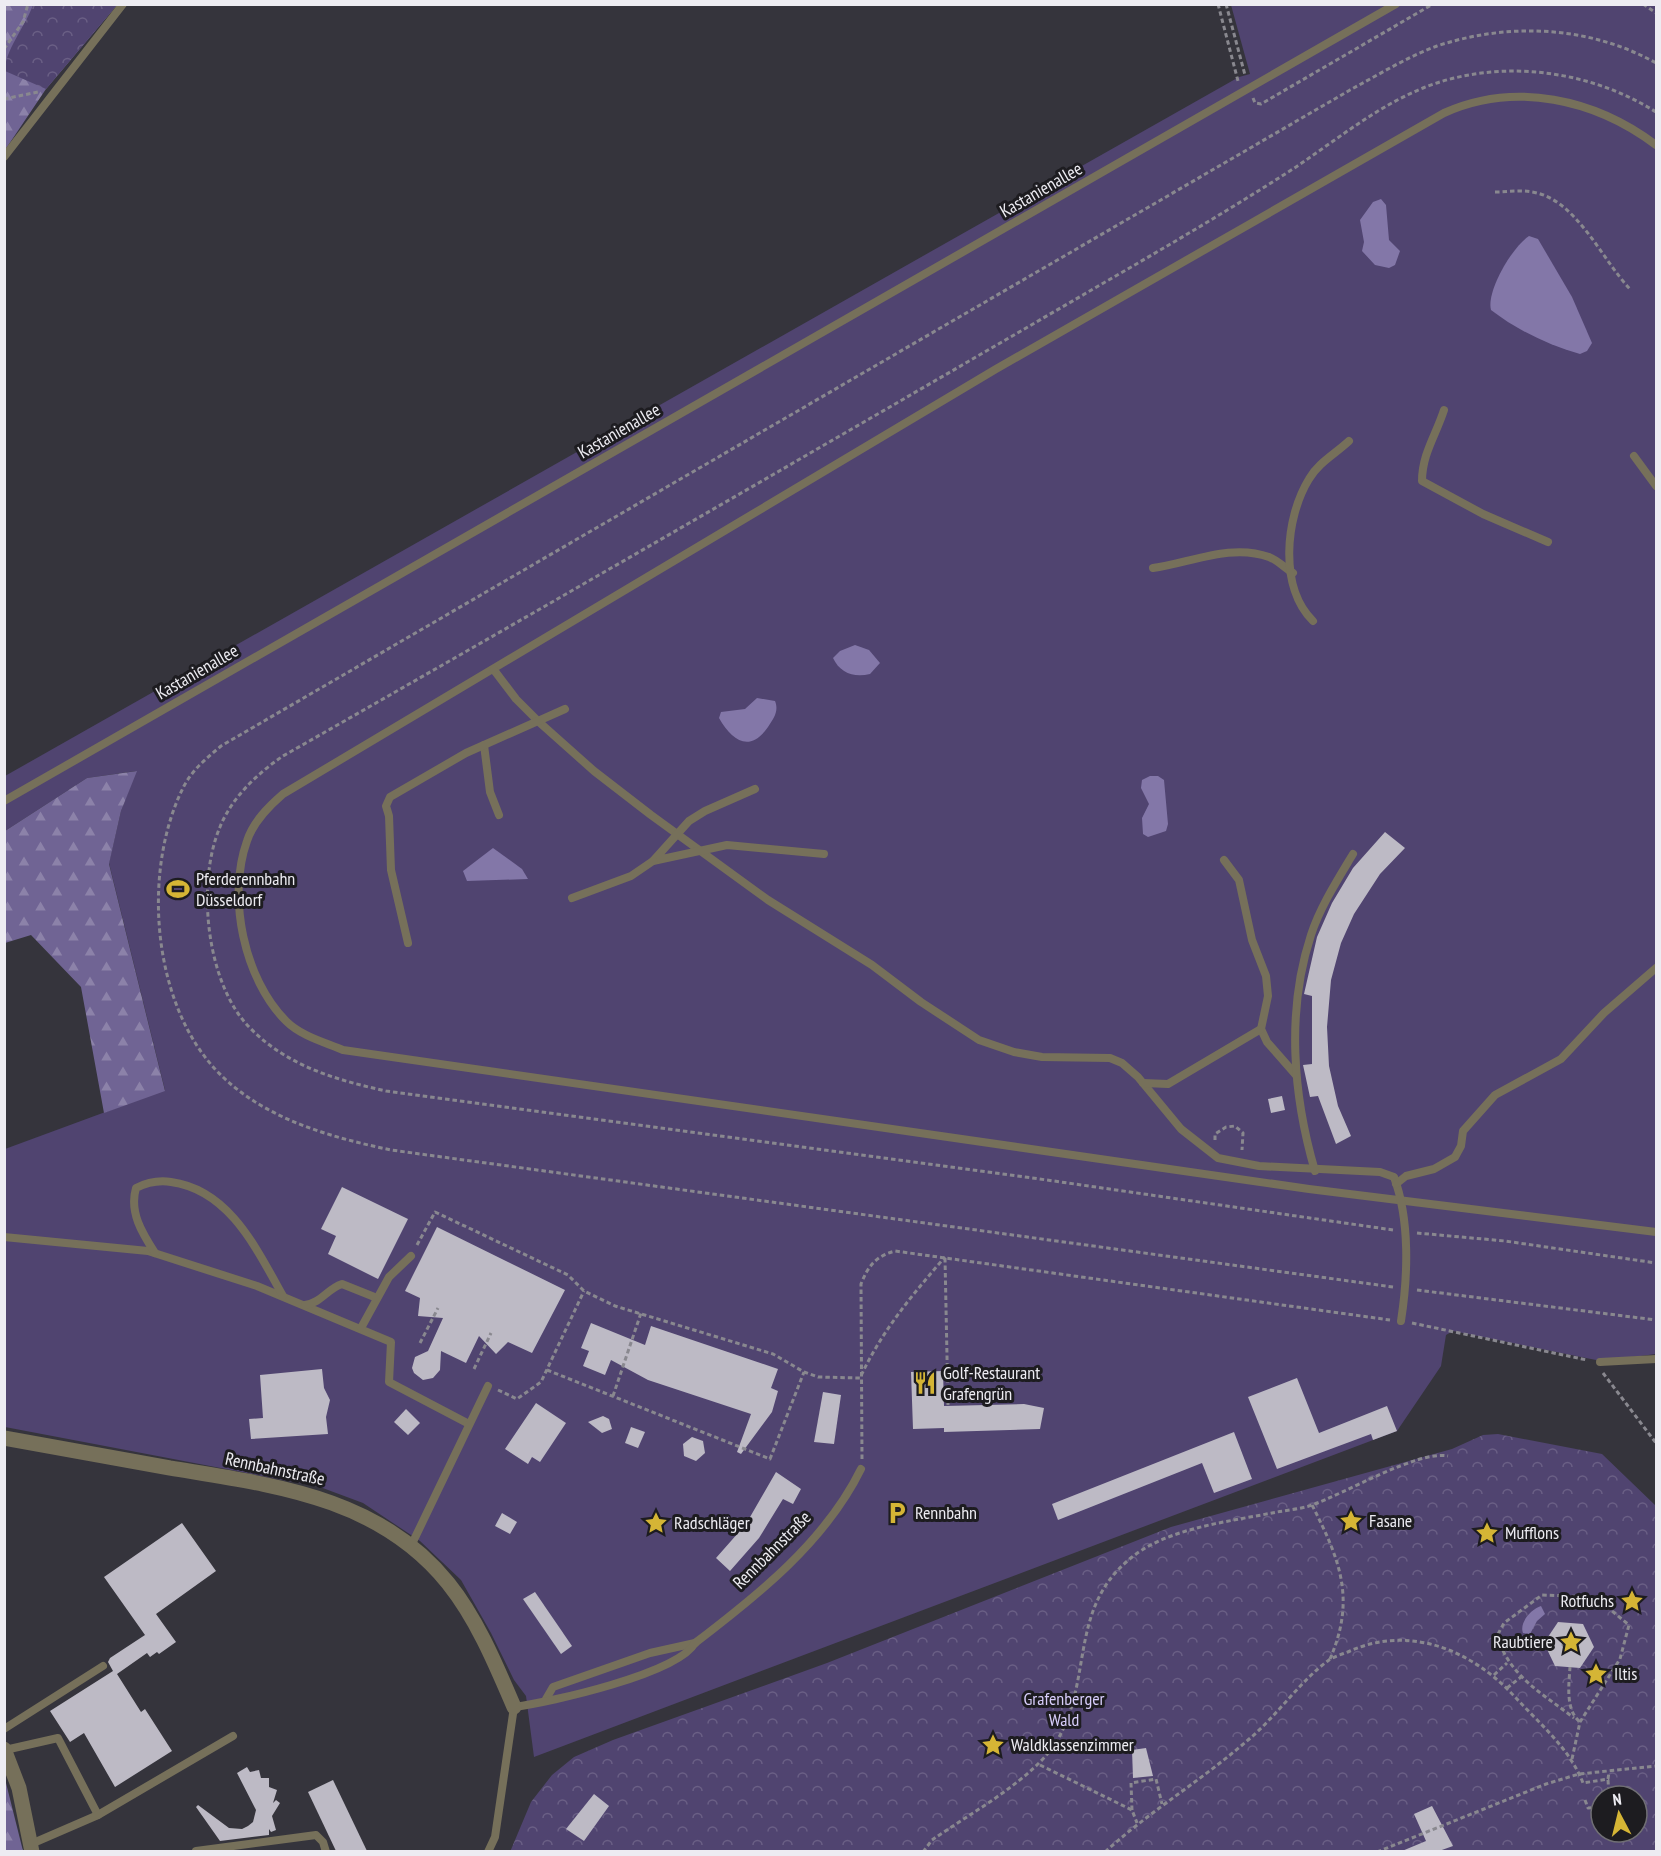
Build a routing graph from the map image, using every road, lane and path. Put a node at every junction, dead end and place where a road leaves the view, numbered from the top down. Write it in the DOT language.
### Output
graph roads {
  1 [pos="28,4"];
  2 [pos="123,4"];
  3 [pos="1218,4"];
  4 [pos="1226,4"];
  5 [pos="1396,4"];
  6 [pos="1433,4"];
  7 [pos="1643,4"];
  8 [pos="1656,13"];
  9 [pos="4,49"];
  10 [pos="1656,63"];
  11 [pos="1249,88"];
  12 [pos="52,93"];
  13 [pos="4,99"];
  14 [pos="1656,112"];
  15 [pos="1656,145"];
  16 [pos="4,157"];
  17 [pos="1495,192"];
  18 [pos="1630,289"];
  19 [pos="1444,410"];
  20 [pos="1349,441"];
  21 [pos="1634,456"];
  22 [pos="1656,486"];
  23 [pos="1548,542"];
  24 [pos="1153,568"];
  25 [pos="1293,573"];
  26 [pos="1314,621"];
  27 [pos="494,670"];
  28 [pos="565,709"];
  29 [pos="539,722"];
  30 [pos="484,745"];
  31 [pos="247,787"];
  32 [pos="755,789"];
  33 [pos="4,801"];
  34 [pos="499,815"];
  35 [pos="679,833"];
  36 [pos="700,851"];
  37 [pos="824,854"];
  38 [pos="1353,854"];
  39 [pos="1224,860"];
  40 [pos="652,861"];
  41 [pos="572,898"];
  42 [pos="408,942"];
  43 [pos="1656,968"];
  44 [pos="1262,1029"];
  45 [pos="1296,1076"];
  46 [pos="1143,1083"];
  47 [pos="1315,1171"];
  48 [pos="1396,1184"];
  49 [pos="1399,1199"];
  50 [pos="1656,1232"];
  51 [pos="4,1237"];
  52 [pos="154,1252"];
  53 [pos="411,1256"];
  54 [pos="945,1257"];
  55 [pos="1406,1288"];
  56 [pos="584,1291"];
  57 [pos="283,1296"];
  58 [pos="377,1298"];
  59 [pos="304,1305"];
  60 [pos="438,1308"];
  61 [pos="641,1313"];
  62 [pos="1656,1320"];
  63 [pos="1401,1321"];
  64 [pos="361,1328"];
  65 [pos="491,1333"];
  66 [pos="420,1343"];
  67 [pos="1656,1359"];
  68 [pos="1600,1362"];
  69 [pos="474,1369"];
  70 [pos="547,1370"];
  71 [pos="804,1372"];
  72 [pos="860,1378"];
  73 [pos="488,1386"];
  74 [pos="613,1395"];
  75 [pos="948,1406"];
  76 [pos="469,1424"];
  77 [pos="4,1438"];
  78 [pos="1656,1443"];
  79 [pos="1448,1456"];
  80 [pos="861,1469"];
  81 [pos="1312,1505"];
  82 [pos="410,1548"];
  83 [pos="694,1642"];
  84 [pos="1329,1660"];
  85 [pos="1508,1663"];
  86 [pos="103,1666"];
  87 [pos="1569,1667"];
  88 [pos="1494,1675"];
  89 [pos="1521,1677"];
  90 [pos="1507,1688"];
  91 [pos="546,1699"];
  92 [pos="514,1707"];
  93 [pos="1574,1718"];
  94 [pos="1580,1722"];
  95 [pos="4,1730"];
  96 [pos="233,1736"];
  97 [pos="5,1749"];
  98 [pos="1572,1758"];
  99 [pos="1040,1765"];
  100 [pos="1656,1766"];
  101 [pos="1609,1772"];
  102 [pos="1580,1774"];
  103 [pos="1608,1779"];
  104 [pos="1608,1784"];
  105 [pos="1585,1800"];
  106 [pos="1162,1804"];
  107 [pos="1589,1808"];
  108 [pos="1132,1810"];
  109 [pos="98,1815"];
  110 [pos="1137,1823"];
  111 [pos="32,1847"];
  112 [pos="196,1851"];
  113 [pos="326,1851"];
  114 [pos="488,1851"];
  115 [pos="923,1851"];
  116 [pos="1105,1851"];
  117 [pos="1377,1851"];
  1 -- 9 [label="path"];
  2 -- 12 [label="lane"];
  3 -- 11 [label="path"];
  4 -- 11 [label="path"];
  5 -- 11 [label="lane, Kastanienallee"];
  6 -- 11 [label="path"];
  7 -- 8 [label="path"];
  10 -- 55 [label="path"];
  11 -- 33 [label="lane, Kastanienallee"];
  12 -- 13 [label="path"];
  12 -- 16 [label="lane"];
  14 -- 31 [label="path"];
  15 -- 27 [label="lane"];
  17 -- 18 [label="path"];
  19 -- 23 [label="lane"];
  20 -- 25 [label="lane"];
  21 -- 22 [label="lane"];
  24 -- 25 [label="lane"];
  25 -- 26 [label="lane"];
  27 -- 29 [label="lane"];
  27 -- 49 [label="lane"];
  28 -- 29 [label="lane"];
  29 -- 30 [label="lane"];
  29 -- 35 [label="lane"];
  30 -- 34 [label="lane"];
  30 -- 42 [label="lane"];
  32 -- 35 [label="lane"];
  35 -- 36 [label="lane"];
  35 -- 40 [label="lane"];
  36 -- 37 [label="lane"];
  36 -- 40 [label="lane"];
  36 -- 46 [label="lane"];
  38 -- 45 [label="lane"];
  39 -- 44 [label="lane"];
  40 -- 41 [label="lane"];
  43 -- 48 [label="lane"];
  44 -- 45 [label="lane"];
  44 -- 46 [label="lane"];
  45 -- 47 [label="lane"];
  46 -- 47 [label="lane"];
  47 -- 48 [label="lane"];
  48 -- 49 [label="lane"];
  49 -- 50 [label="lane"];
  49 -- 55 [label="lane"];
  51 -- 52 [label="lane"];
  52 -- 57 [label="lane"];
  52 -- 57 [label="lane"];
  53 -- 56 [label="path"];
  53 -- 58 [label="lane"];
  54 -- 63 [label="path"];
  54 -- 72 [label="path"];
  54 -- 72 [label="path"];
  54 -- 75 [label="path"];
  55 -- 62 [label="path"];
  55 -- 63 [label="lane"];
  56 -- 61 [label="path"];
  56 -- 70 [label="path"];
  57 -- 59 [label="lane"];
  58 -- 59 [label="lane"];
  58 -- 64 [label="lane"];
  59 -- 64 [label="lane"];
  60 -- 66 [label="path"];
  61 -- 71 [label="path"];
  61 -- 74 [label="path"];
  63 -- 68 [label="path"];
  64 -- 76 [label="lane"];
  65 -- 69 [label="path"];
  67 -- 68 [label="lane"];
  68 -- 78 [label="path"];
  70 -- 73 [label="path"];
  70 -- 74 [label="path"];
  71 -- 72 [label="path"];
  71 -- 74 [label="path"];
  72 -- 80 [label="path"];
  73 -- 76 [label="lane"];
  76 -- 82 [label="lane"];
  77 -- 82 [label="street, Rennbahnstraße"];
  79 -- 81 [label="path"];
  80 -- 83 [label="lane, Rennbahnstraße"];
  81 -- 84 [label="path"];
  81 -- 99 [label="path"];
  82 -- 92 [label="street, Rennbahnstraße"];
  83 -- 91 [label="lane, Rennbahnstraße"];
  83 -- 91 [label="lane, Rennbahnstraße"];
  84 -- 88 [label="path"];
  84 -- 106 [label="path"];
  85 -- 88 [label="path"];
  85 -- 89 [label="path"];
  85 -- 94 [label="path"];
  86 -- 95 [label="lane"];
  87 -- 93 [label="path"];
  88 -- 90 [label="path"];
  89 -- 90 [label="path"];
  89 -- 93 [label="path"];
  90 -- 98 [label="path"];
  91 -- 92 [label="lane, Rennbahnstraße"];
  92 -- 114 [label="lane"];
  93 -- 94 [label="path"];
  94 -- 98 [label="path"];
  96 -- 109 [label="lane"];
  97 -- 109 [label="lane"];
  97 -- 111 [label="street"];
  98 -- 102 [label="path"];
  99 -- 108 [label="path"];
  99 -- 115 [label="path"];
  100 -- 101 [label="path"];
  101 -- 102 [label="path"];
  101 -- 103 [label="path"];
  102 -- 103 [label="path"];
  102 -- 117 [label="path"];
  103 -- 104 [label="path"];
  105 -- 107 [label="path"];
  106 -- 108 [label="path"];
  106 -- 110 [label="path"];
  108 -- 110 [label="path"];
  109 -- 111 [label="lane"];
  110 -- 116 [label="path"];
  112 -- 113 [label="lane"];
}
